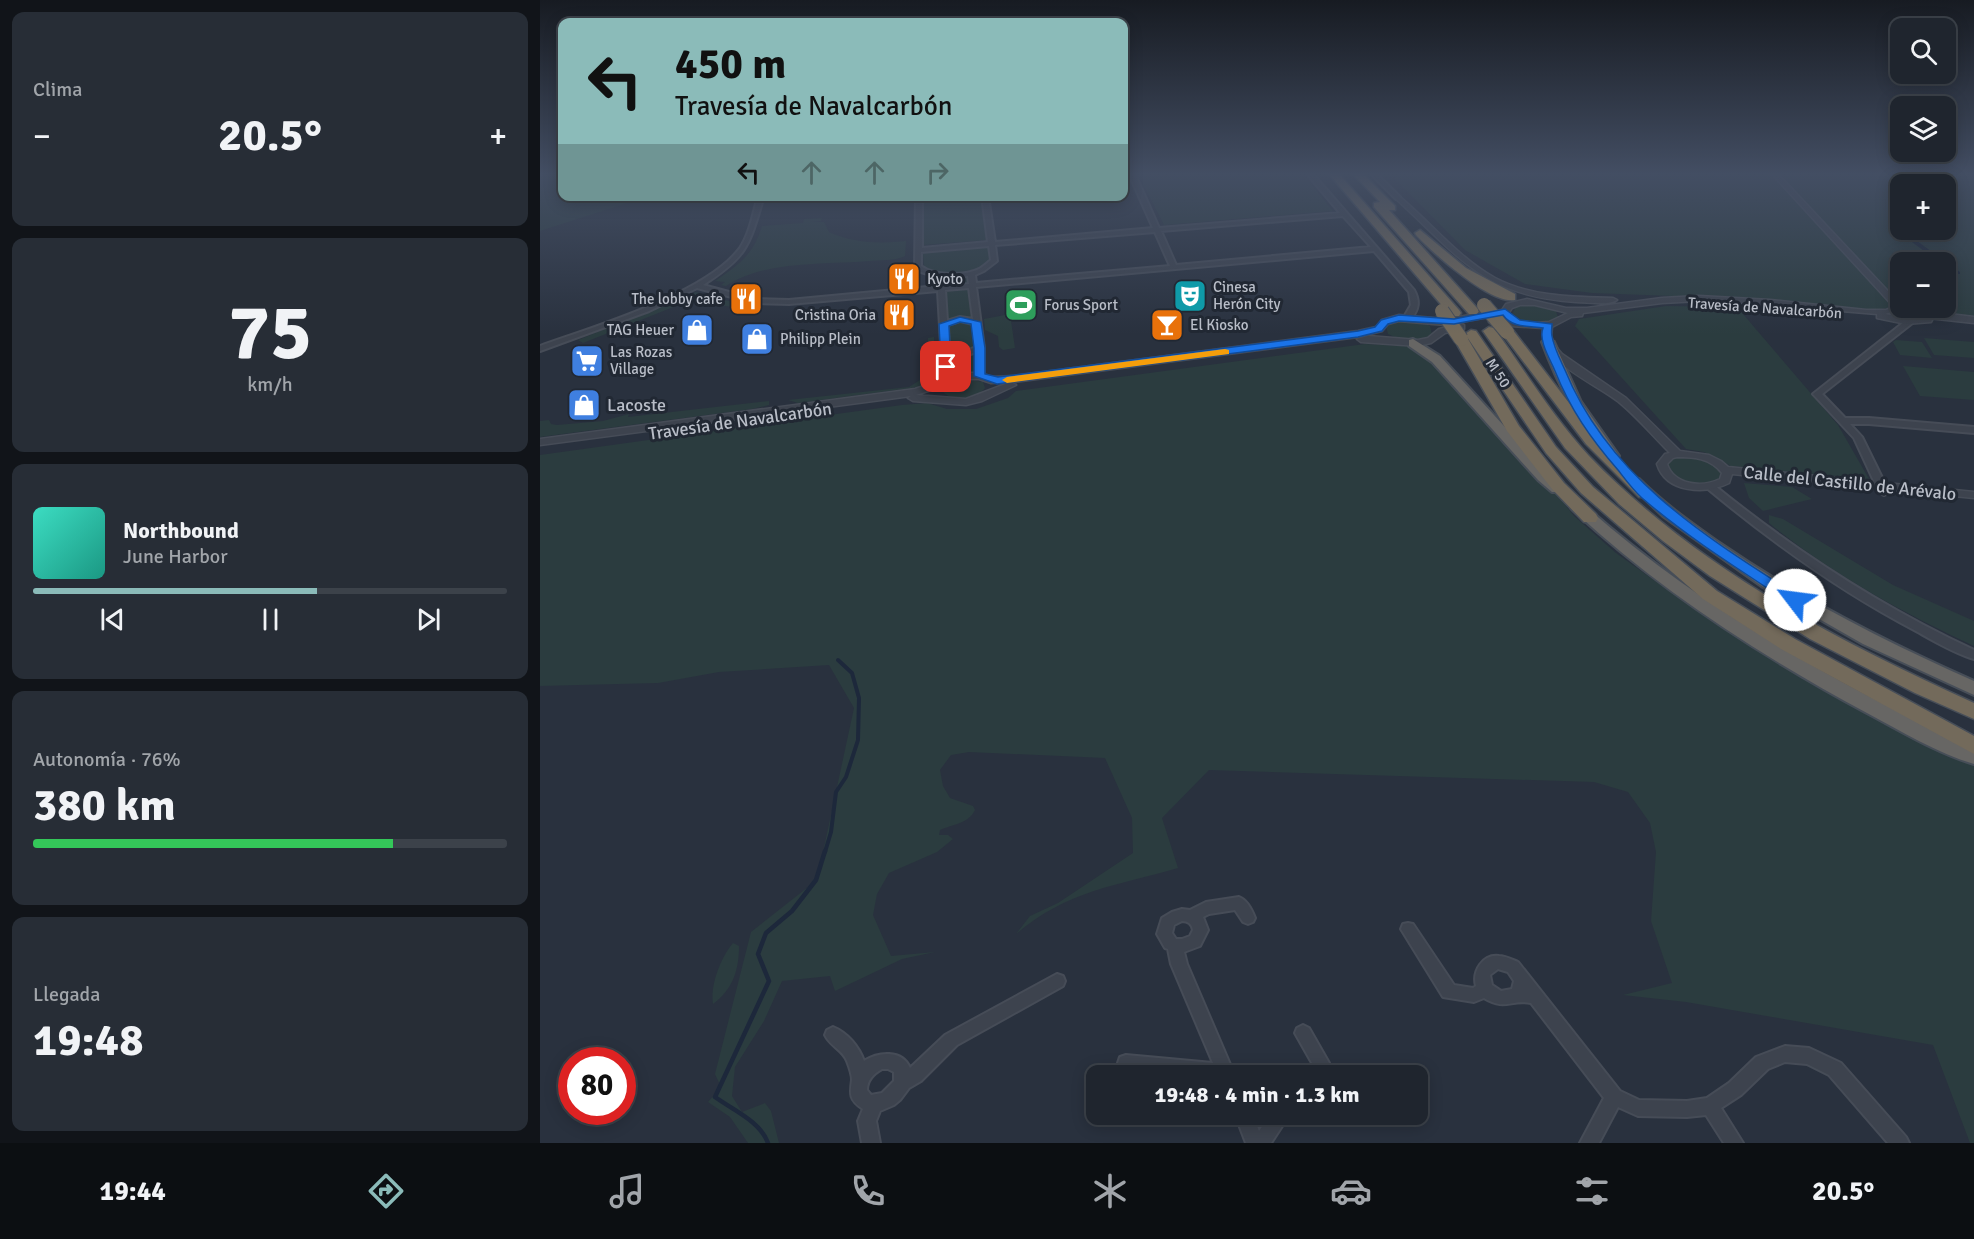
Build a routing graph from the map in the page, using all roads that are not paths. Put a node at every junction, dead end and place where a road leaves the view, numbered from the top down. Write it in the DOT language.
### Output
graph roads {
  1 [pos="750,227"];
  2 [pos="918,227"];
  3 [pos="989,227"];
  4 [pos="1187,227"];
  5 [pos="1356,227"];
  6 [pos="1374,227"];
  7 [pos="1378,227"];
  8 [pos="1401,227"];
  9 [pos="1414,227"];
  10 [pos="1419,227"];
  11 [pos="1425,227"];
  12 [pos="1825,227"];
  13 [pos="1156,230"];
  14 [pos="991,243"];
  15 [pos="1375,249"];
  16 [pos="918,250"];
  17 [pos="1174,267"];
  18 [pos="971,274"];
  19 [pos="941,276"];
  20 [pos="696,285"];
  21 [pos="973,286"];
  22 [pos="942,289"];
  23 [pos="1890,297"];
  24 [pos="1517,299"];
  25 [pos="1674,299"];
  26 [pos="1478,308"];
  27 [pos="1449,312"];
  28 [pos="1505,312"];
  29 [pos="1564,314"];
  30 [pos="1408,317"];
  31 [pos="1916,318"];
  32 [pos="1896,319"];
  33 [pos="1429,321"];
  34 [pos="1974,321"];
  35 [pos="976,322"];
  36 [pos="944,324"];
  37 [pos="1548,326"];
  38 [pos="1511,327"];
  39 [pos="1379,329"];
  40 [pos="1440,332"];
  41 [pos="1466,336"];
  42 [pos="1388,339"];
  43 [pos="1548,342"];
  44 [pos="1413,343"];
  45 [pos="980,348"];
  46 [pos="540,349"];
  47 [pos="946,351"];
  48 [pos="980,376"];
  49 [pos="947,380"];
  50 [pos="992,385"];
  51 [pos="936,387"];
  52 [pos="939,398"];
  53 [pos="1844,421"];
  54 [pos="1974,430"];
  55 [pos="540,442"];
  56 [pos="540,448"];
  57 [pos="1677,454"];
  58 [pos="1726,473"];
  59 [pos="1711,487"];
  60 [pos="1883,489"];
  61 [pos="1645,494"];
  62 [pos="1974,495"];
  63 [pos="1974,501"];
  64 [pos="1590,518"];
  65 [pos="1672,562"];
  66 [pos="1740,587"];
  67 [pos="1974,655"];
  68 [pos="1974,689"];
  69 [pos="1974,699"];
  70 [pos="1974,712"];
  71 [pos="1974,733"];
  72 [pos="1974,746"];
  73 [pos="1974,757"];
  74 [pos="1191,916"];
  75 [pos="1248,918"];
  76 [pos="1408,929"];
  77 [pos="1175,945"];
  78 [pos="1058,981"];
  79 [pos="1520,987"];
  80 [pos="1485,989"];
  81 [pos="1303,1033"];
  82 [pos="833,1035"];
  83 [pos="1126,1063"];
  84 [pos="1144,1065"];
  85 [pos="1222,1065"];
  86 [pos="1320,1065"];
  87 [pos="860,1076"];
  88 [pos="903,1082"];
  89 [pos="1614,1097"];
  90 [pos="874,1104"];
  91 [pos="1710,1106"];
  92 [pos="1248,1125"];
  93 [pos="1274,1125"];
  94 [pos="871,1143"];
  95 [pos="1255,1143"];
  96 [pos="1260,1143"];
  97 [pos="1589,1143"];
  98 [pos="1734,1143"];
  99 [pos="1900,1143"];
  1 -- 20 [label="street"];
  2 -- 16 [label="street"];
  3 -- 14 [label="street"];
  4 -- 13 [label="street"];
  5 -- 15 [label="street"];
  6 -- 27 [label="highway"];
  7 -- 27 [label="highway"];
  8 -- 26 [label="highway"];
  9 -- 26 [label="highway"];
  10 -- 24 [label="highway"];
  11 -- 25 [label="street"];
  12 -- 23 [label="street"];
  13 -- 14 [label="street"];
  13 -- 17 [label="street"];
  14 -- 16 [label="street"];
  14 -- 18 [label="street"];
  15 -- 17 [label="street"];
  15 -- 30 [label="street"];
  16 -- 19 [label="street"];
  17 -- 21 [label="street"];
  18 -- 19 [label="street"];
  18 -- 21 [label="street"];
  19 -- 22 [label="street"];
  20 -- 22 [label="street"];
  20 -- 46 [label="street"];
  21 -- 22 [label="street"];
  21 -- 35 [label="street"];
  22 -- 36 [label="street"];
  24 -- 28 [label="street, Travesía de Navalcarbón"];
  24 -- 29 [label="street, Travesía de Navalcarbón"];
  25 -- 29 [label="street, Travesía de Navalcarbón"];
  25 -- 32 [label="street, Travesía de Navalcarbón"];
  26 -- 38 [label="highway, bridge"];
  26 -- 66 [label="highway"];
  27 -- 41 [label="highway, bridge"];
  28 -- 33 [label="street, Travesía de Navalcarbón"];
  28 -- 38 [label="street"];
  29 -- 32 [label="street, Travesía de Navalcarbón"];
  29 -- 37 [label="street, Travesía de Navalcarbón"];
  30 -- 33 [label="street, Travesía de Navalcarbón"];
  30 -- 39 [label="street, Travesía de Navalcarbón"];
  31 -- 32 [label="street, Travesía de Navalcarbón"];
  31 -- 34 [label="street"];
  32 -- 53 [label="street"];
  33 -- 40 [label="street"];
  35 -- 36 [label="street"];
  35 -- 45 [label="street"];
  36 -- 47 [label="street"];
  37 -- 38 [label="street"];
  37 -- 43 [label="street"];
  38 -- 40 [label="street"];
  38 -- 61 [label="highway"];
  39 -- 42 [label="street"];
  39 -- 50 [label="street, Travesía de Navalcarbón"];
  40 -- 44 [label="street"];
  41 -- 64 [label="highway"];
  41 -- 65 [label="highway, M 50"];
  42 -- 44 [label="street, Travesía de Navalcarbón"];
  42 -- 50 [label="street, Travesía de Navalcarbón"];
  43 -- 57 [label="street"];
  43 -- 61 [label="highway"];
  44 -- 64 [label="highway"];
  45 -- 47 [label="street"];
  45 -- 48 [label="street"];
  47 -- 49 [label="street"];
  48 -- 49 [label="street, Travesía de Navalcarbón"];
  48 -- 50 [label="street, Travesía de Navalcarbón"];
  49 -- 51 [label="street, Travesía de Navalcarbón"];
  50 -- 52 [label="street, Travesía de Navalcarbón"];
  51 -- 52 [label="street"];
  51 -- 55 [label="street, Travesía de Navalcarbón"];
  52 -- 56 [label="street, Travesía de Navalcarbón"];
  53 -- 54 [label="street"];
  53 -- 60 [label="street"];
  57 -- 58 [label="street"];
  57 -- 59 [label="street"];
  58 -- 59 [label="street"];
  58 -- 60 [label="street, Calle del Castillo de Arévalo"];
  59 -- 67 [label="street"];
  60 -- 62 [label="street, Calle del Castillo de Arévalo"];
  60 -- 63 [label="street, Calle del Castillo de Arévalo"];
  61 -- 68 [label="highway"];
  64 -- 73 [label="highway"];
  65 -- 71 [label="highway"];
  65 -- 72 [label="highway"];
  66 -- 69 [label="highway"];
  66 -- 70 [label="highway"];
  74 -- 75 [label="street"];
  74 -- 77 [label="street"];
  74 -- 77 [label="street"];
  76 -- 80 [label="street"];
  77 -- 85 [label="street"];
  78 -- 88 [label="street"];
  79 -- 80 [label="street"];
  79 -- 80 [label="street"];
  79 -- 89 [label="street"];
  81 -- 86 [label="street"];
  82 -- 87 [label="street"];
  83 -- 84 [label="street"];
  87 -- 88 [label="street"];
  87 -- 90 [label="street"];
  88 -- 90 [label="street"];
  89 -- 91 [label="street"];
  89 -- 97 [label="street"];
  90 -- 94 [label="street"];
  91 -- 98 [label="street"];
  91 -- 99 [label="street"];
  92 -- 95 [label="street"];
  93 -- 96 [label="street"];
}
